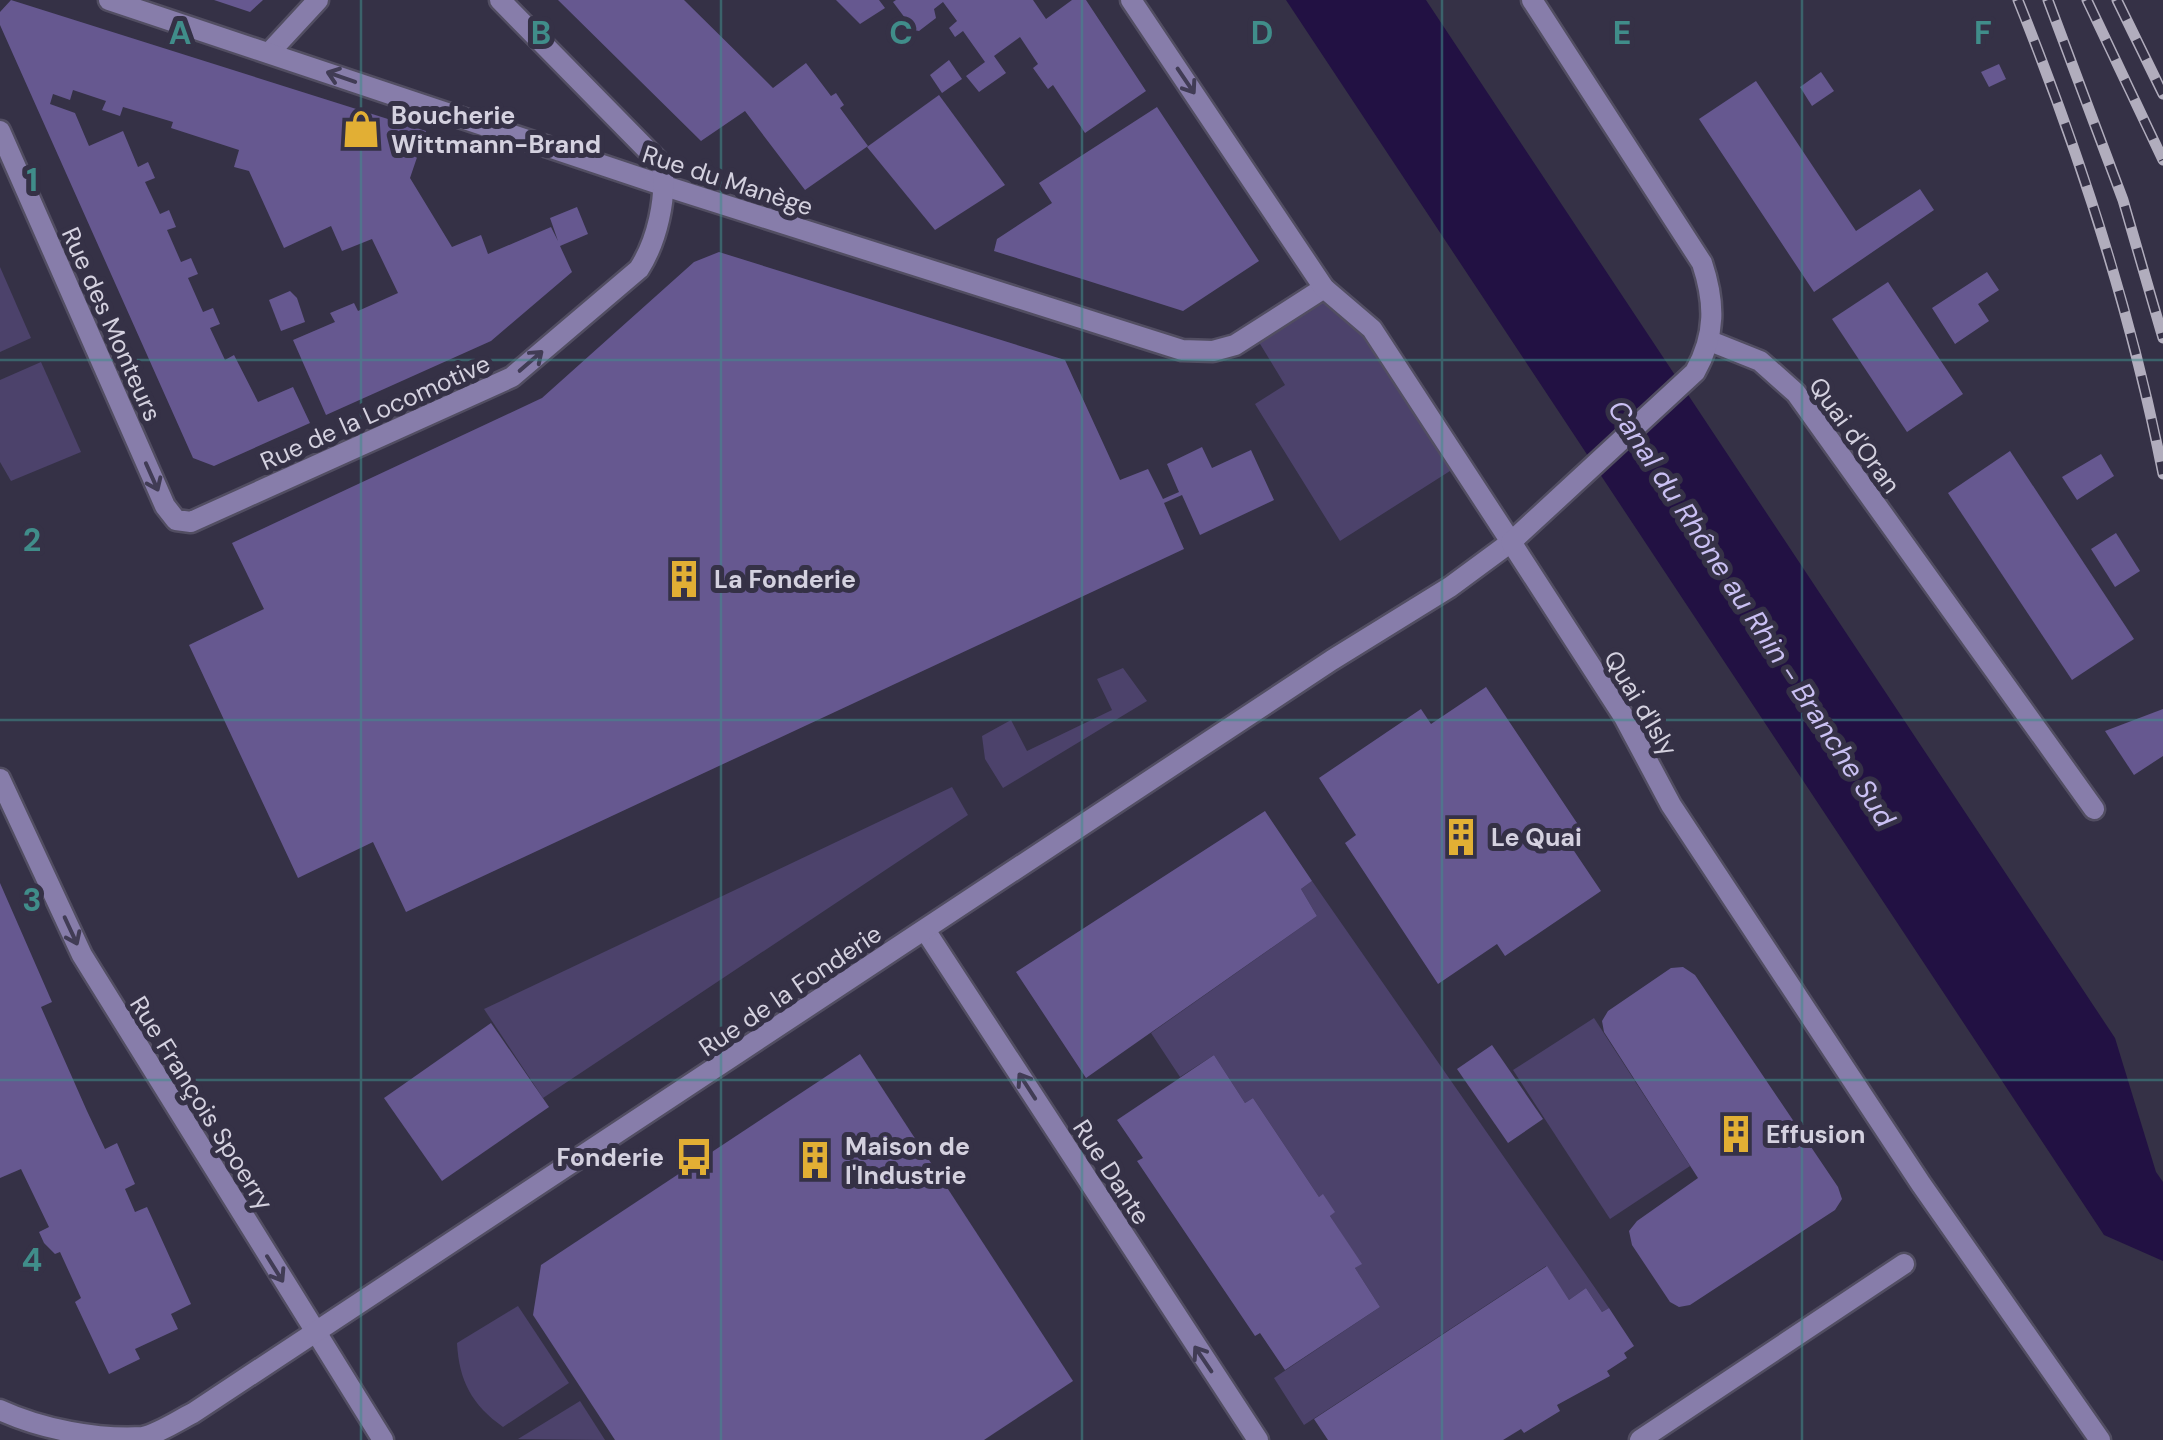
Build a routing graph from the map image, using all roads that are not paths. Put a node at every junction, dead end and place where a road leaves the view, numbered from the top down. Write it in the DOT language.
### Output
graph roads {
  1 [pos="109,0"];
  2 [pos="318,0"];
  3 [pos="500,0"];
  4 [pos="1132,0"];
  5 [pos="1532,0"];
  6 [pos="269,53"];
  7 [pos="0,131"];
  8 [pos="665,186"];
  9 [pos="1324,288"];
  10 [pos="1706,349"];
  11 [pos="191,522"];
  12 [pos="1511,542"];
  13 [pos="0,779"];
  14 [pos="2094,809"];
  15 [pos="925,930"];
  16 [pos="1904,1264"];
  17 [pos="314,1334"];
  18 [pos="0,1410"];
  19 [pos="383,1440"];
  20 [pos="1258,1440"];
  21 [pos="1640,1440"];
  22 [pos="2100,1440"];
  1 -- 6 [label="street, Rue du Manège"];
  2 -- 6 [label="street"];
  3 -- 8 [label="street"];
  4 -- 9 [label="street, Quai d'Isly, one-way"];
  5 -- 10 [label="street"];
  8 -- 6 [label="street, Rue du Manège, one-way"];
  7 -- 11 [label="street, Rue des Monteurs, one-way"];
  8 -- 9 [label="street, Rue du Manège"];
  11 -- 8 [label="street, Rue de la Locomotive, one-way"];
  9 -- 12 [label="street, Quai d'Isly"];
  10 -- 12 [label="street, Rue de la Fonderie"];
  10 -- 14 [label="street, Quai d'Oran"];
  12 -- 15 [label="street, Rue de la Fonderie"];
  12 -- 22 [label="street, Quai d'Isly"];
  13 -- 17 [label="street, Rue François Spoerry, one-way"];
  15 -- 17 [label="street, Rue de la Fonderie"];
  20 -- 15 [label="street, Rue Dante, one-way"];
  16 -- 21 [label="street"];
  17 -- 18 [label="street, Rue de la Fonderie"];
  17 -- 19 [label="street, Rue François Spoerry"];
}
